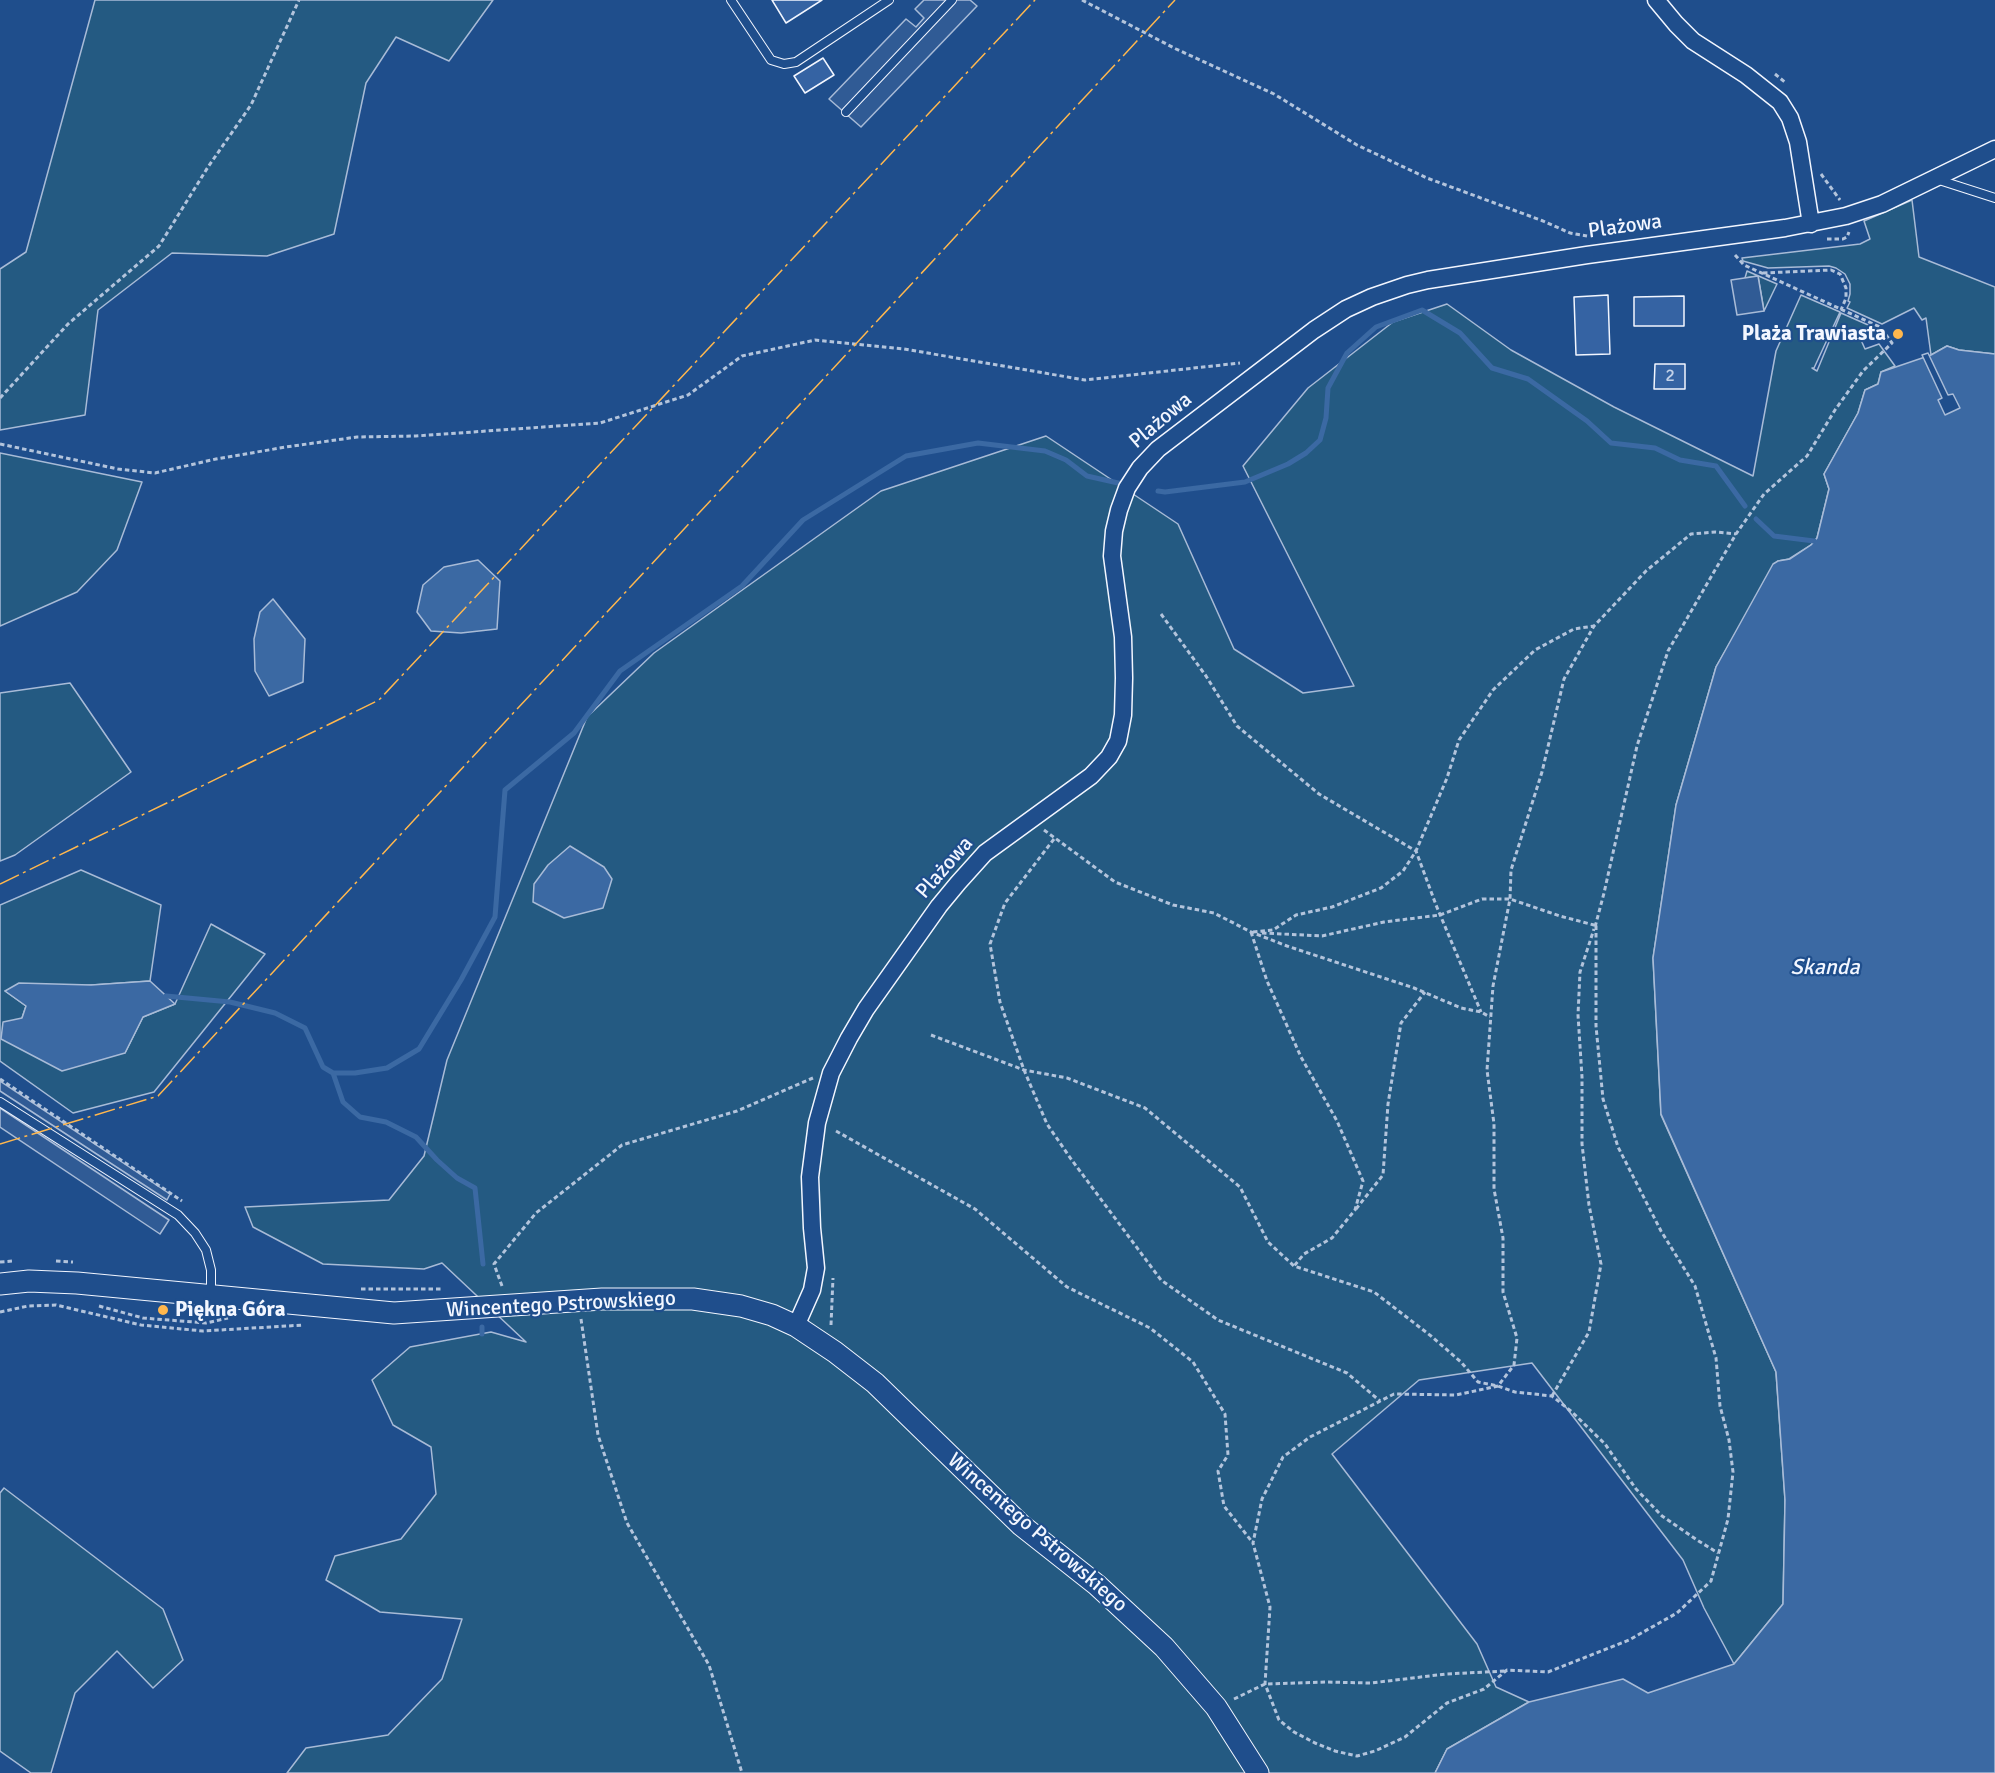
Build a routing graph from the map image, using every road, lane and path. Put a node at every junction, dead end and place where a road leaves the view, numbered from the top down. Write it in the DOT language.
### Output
graph roads {
  1 [pos="299,0"];
  2 [pos="731,0"];
  3 [pos="889,0"];
  4 [pos="952,0"];
  5 [pos="1082,0"];
  6 [pos="1656,0"];
  7 [pos="1772,71"];
  8 [pos="1789,87"];
  9 [pos="846,112"];
  10 [pos="1995,149"];
  11 [pos="1819,167"];
  12 [pos="1935,178"];
  13 [pos="1995,198"];
  14 [pos="1846,216"];
  15 [pos="1811,224"];
  16 [pos="1597,236"];
  17 [pos="1825,239"];
  18 [pos="1735,255"];
  19 [pos="1762,273"];
  20 [pos="1840,310"];
  21 [pos="1241,363"];
  22 [pos="0,398"];
  23 [pos="0,444"];
  24 [pos="1736,534"];
  25 [pos="1161,614"];
  26 [pos="1594,626"];
  27 [pos="1032,818"];
  28 [pos="1054,839"];
  29 [pos="1416,851"];
  30 [pos="1510,899"];
  31 [pos="1440,915"];
  32 [pos="1595,926"];
  33 [pos="1251,932"];
  34 [pos="1425,992"];
  35 [pos="1481,1012"];
  36 [pos="1490,1017"];
  37 [pos="931,1035"];
  38 [pos="1024,1070"];
  39 [pos="831,1073"];
  40 [pos="0,1102"];
  41 [pos="836,1131"];
  42 [pos="1355,1210"];
  43 [pos="18,1261"];
  44 [pos="53,1261"];
  45 [pos="0,1262"];
  46 [pos="76,1262"];
  47 [pos="1294,1266"];
  48 [pos="833,1274"];
  49 [pos="0,1284"];
  50 [pos="350,1288"];
  51 [pos="452,1289"];
  52 [pos="503,1290"];
  53 [pos="211,1296"];
  54 [pos="578,1301"];
  55 [pos="796,1326"];
  56 [pos="835,1352"];
  57 [pos="1498,1386"];
  58 [pos="1552,1396"];
  59 [pos="1380,1401"];
  60 [pos="1252,1544"];
  61 [pos="1718,1553"];
  62 [pos="1507,1670"];
  63 [pos="1265,1684"];
  64 [pos="1216,1707"];
  65 [pos="742,1773"];
  66 [pos="1258,1773"];
  1 -- 22 [label="path"];
  2 -- 3 [label="lane"];
  4 -- 9 [label="lane"];
  5 -- 16 [label="path"];
  6 -- 15 [label="street"];
  7 -- 8 [label="path"];
  10 -- 12 [label="street, Plażowa"];
  11 -- 14 [label="path"];
  12 -- 13 [label="lane"];
  12 -- 14 [label="street, Plażowa"];
  14 -- 15 [label="street, Plażowa"];
  14 -- 17 [label="path"];
  15 -- 27 [label="street, Plażowa"];
  18 -- 19 [label="path"];
  19 -- 20 [label="path"];
  19 -- 20 [label="path"];
  20 -- 24 [label="path"];
  21 -- 23 [label="path"];
  24 -- 26 [label="path"];
  24 -- 32 [label="path"];
  25 -- 29 [label="path"];
  26 -- 29 [label="path"];
  26 -- 30 [label="path"];
  27 -- 28 [label="path"];
  27 -- 39 [label="street, Plażowa"];
  28 -- 33 [label="path"];
  28 -- 38 [label="path"];
  29 -- 31 [label="path"];
  29 -- 33 [label="path"];
  30 -- 31 [label="path"];
  30 -- 32 [label="path"];
  30 -- 36 [label="path"];
  31 -- 33 [label="path"];
  31 -- 35 [label="path"];
  32 -- 58 [label="path"];
  32 -- 61 [label="path"];
  33 -- 34 [label="path"];
  33 -- 42 [label="path"];
  34 -- 35 [label="path"];
  34 -- 42 [label="path"];
  35 -- 36 [label="path"];
  36 -- 57 [label="path"];
  37 -- 38 [label="path"];
  38 -- 47 [label="path"];
  38 -- 59 [label="path"];
  39 -- 52 [label="path"];
  39 -- 55 [label="street, Plażowa"];
  40 -- 53 [label="lane"];
  41 -- 60 [label="path"];
  42 -- 47 [label="path"];
  43 -- 45 [label="path"];
  44 -- 46 [label="path"];
  47 -- 57 [label="path"];
  48 -- 56 [label="path"];
  49 -- 53 [label="street, Wincentego Pstrowskiego"];
  50 -- 51 [label="path"];
  53 -- 54 [label="street, Wincentego Pstrowskiego"];
  54 -- 55 [label="street, Wincentego Pstrowskiego"];
  54 -- 65 [label="path"];
  55 -- 56 [label="street, Wincentego Pstrowskiego"];
  56 -- 64 [label="street, Wincentego Pstrowskiego"];
  57 -- 58 [label="path"];
  57 -- 59 [label="path"];
  58 -- 61 [label="path"];
  59 -- 60 [label="path"];
  60 -- 63 [label="path"];
  61 -- 62 [label="path"];
  62 -- 63 [label="path"];
  62 -- 63 [label="path"];
  63 -- 64 [label="path"];
  64 -- 66 [label="street, Wincentego Pstrowskiego"];
}
